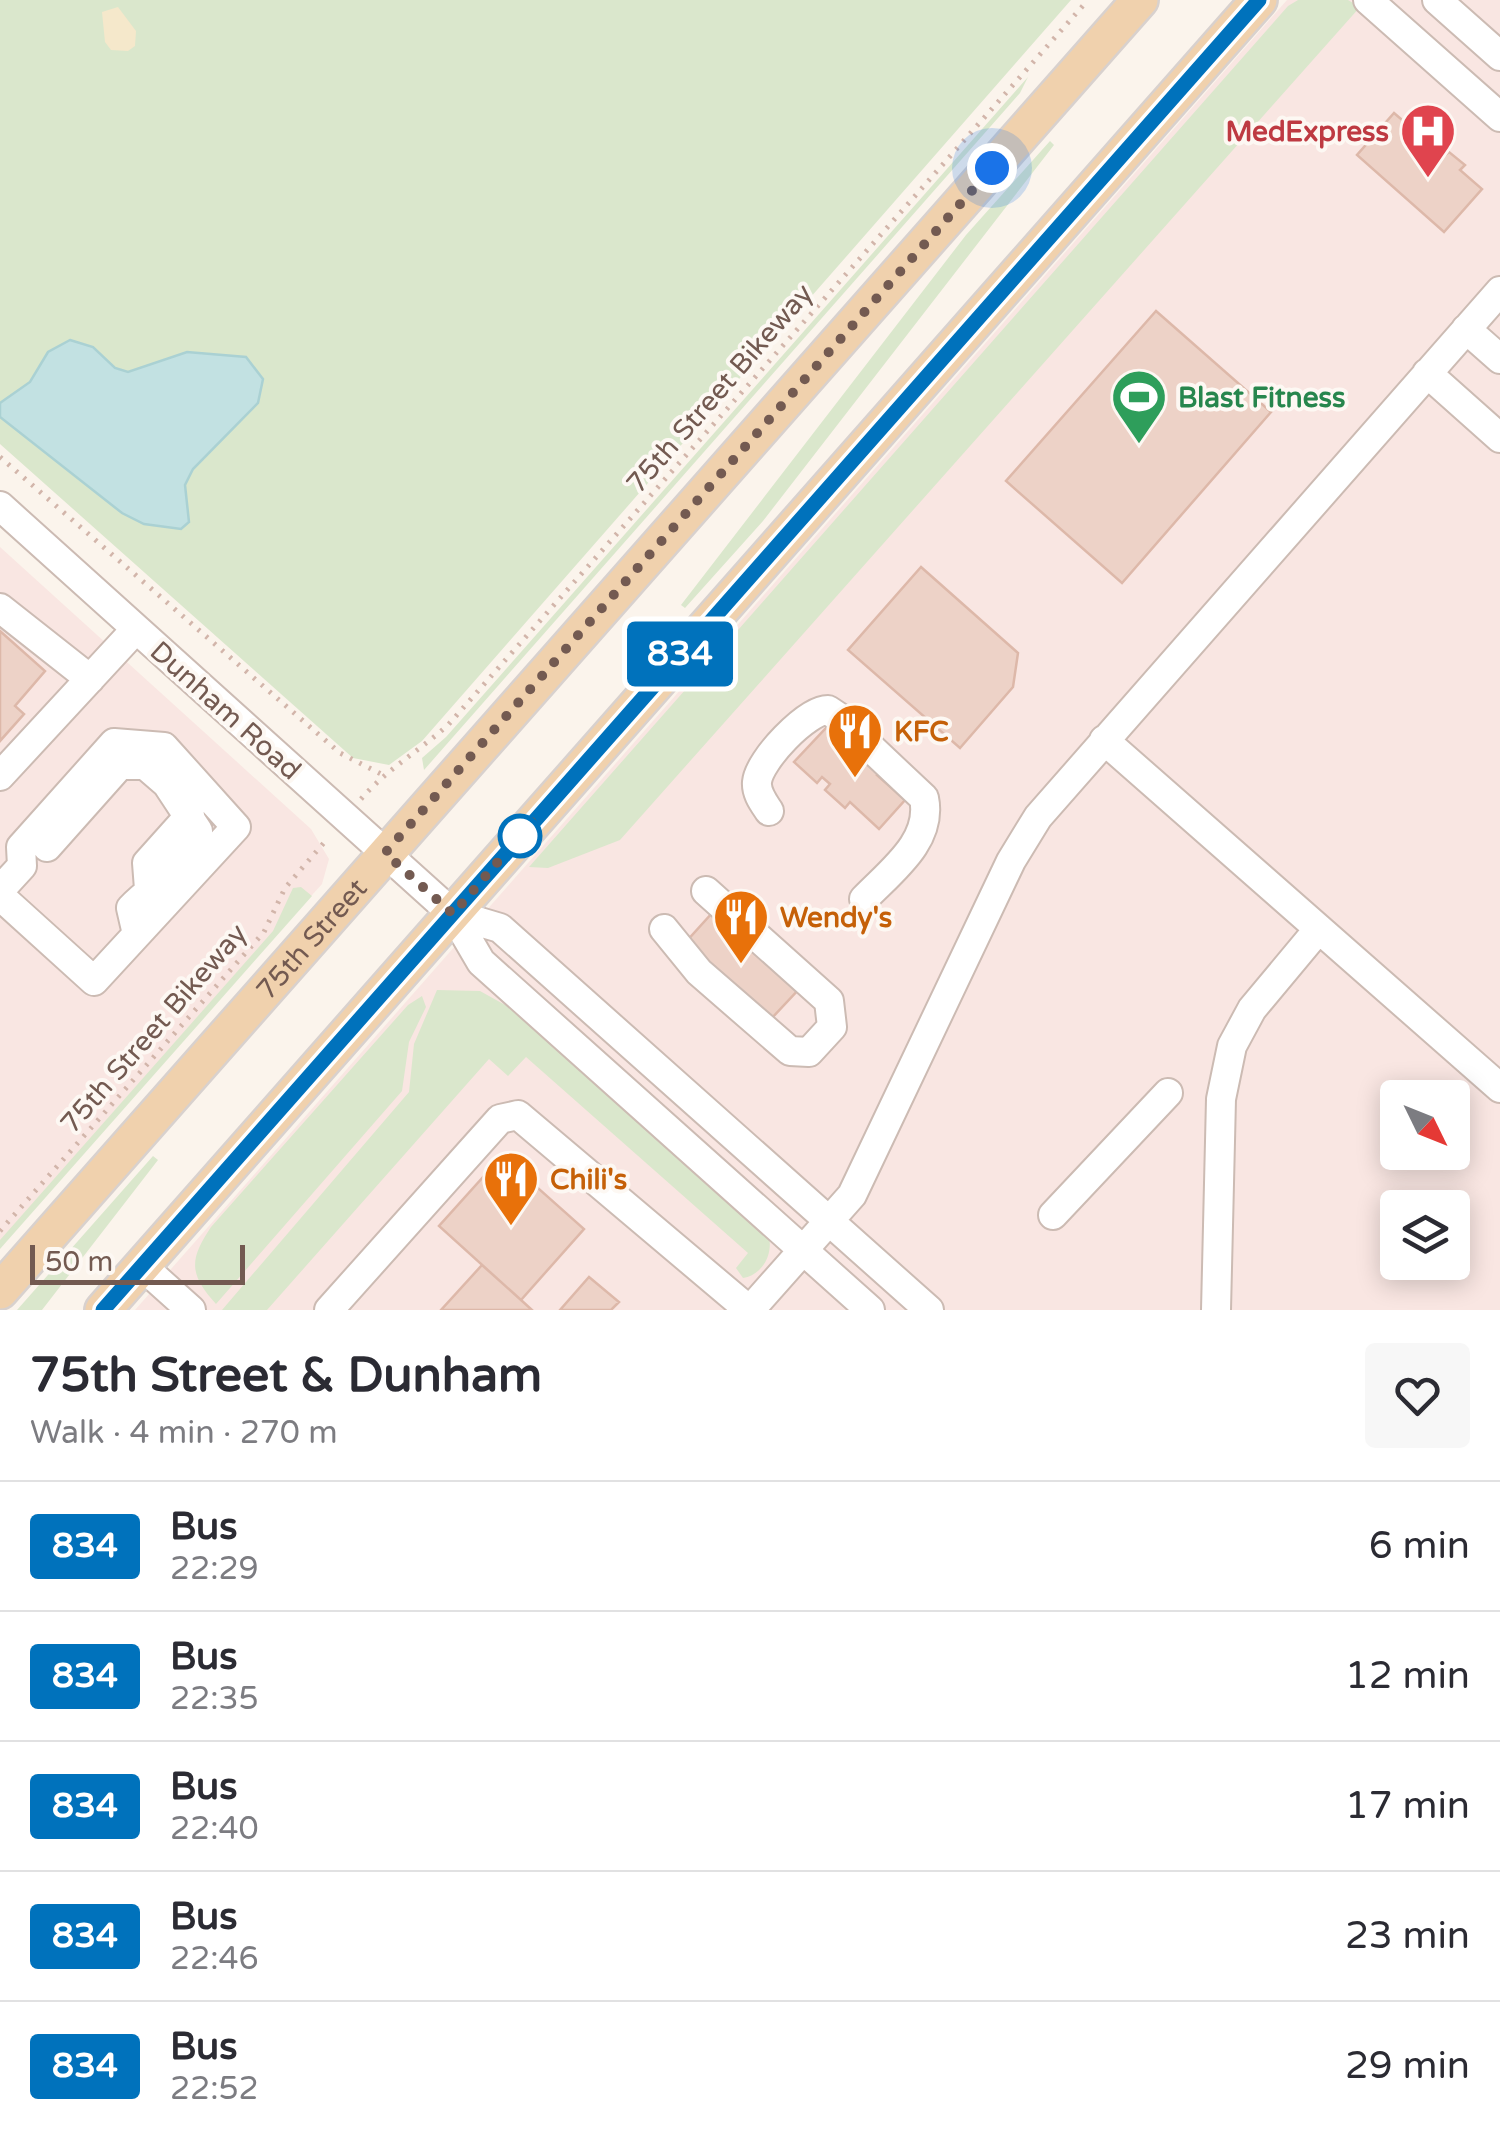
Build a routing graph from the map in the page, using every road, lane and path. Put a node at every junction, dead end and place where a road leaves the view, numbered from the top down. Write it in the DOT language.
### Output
graph roads {
  1 [pos="1088,0"];
  2 [pos="1140,0"];
  3 [pos="1259,0"];
  4 [pos="1368,0"];
  5 [pos="1437,0"];
  6 [pos="1500,56"];
  7 [pos="1500,117"];
  8 [pos="1500,291"];
  9 [pos="1466,328"];
  10 [pos="1500,360"];
  11 [pos="1427,373"];
  12 [pos="1500,438"];
  13 [pos="0,457"];
  14 [pos="0,506"];
  15 [pos="0,608"];
  16 [pos="136,629"];
  17 [pos="90,679"];
  18 [pos="1104,740"];
  19 [pos="383,774"];
  20 [pos="0,776"];
  21 [pos="369,790"];
  22 [pos="769,811"];
  23 [pos="324,842"];
  24 [pos="385,853"];
  25 [pos="22,866"];
  26 [pos="706,891"];
  27 [pos="0,893"];
  28 [pos="864,900"];
  29 [pos="453,914"];
  30 [pos="664,929"];
  31 [pos="1317,931"];
  32 [pos="136,934"];
  33 [pos="1500,1088"];
  34 [pos="1168,1093"];
  35 [pos="1053,1215"];
  36 [pos="828,1222"];
  37 [pos="0,1231"];
  38 [pos="802,1250"];
  39 [pos="142,1266"];
  40 [pos="0,1291"];
  41 [pos="103,1310"];
  42 [pos="190,1310"];
  43 [pos="329,1310"];
  44 [pos="749,1310"];
  45 [pos="870,1310"];
  46 [pos="928,1310"];
  47 [pos="1216,1310"];
  1 -- 19 [label="path, 75th Street Bikeway"];
  2 -- 24 [label="main road, 75th Street"];
  3 -- 29 [label="main road"];
  4 -- 7 [label="street"];
  5 -- 6 [label="street"];
  8 -- 9 [label="street"];
  9 -- 10 [label="street"];
  9 -- 11 [label="street"];
  11 -- 12 [label="street"];
  11 -- 18 [label="street"];
  13 -- 19 [label="path"];
  14 -- 16 [label="street, Dunham Road"];
  15 -- 17 [label="street"];
  16 -- 17 [label="street"];
  16 -- 24 [label="street, Dunham Road"];
  17 -- 20 [label="street"];
  18 -- 31 [label="street"];
  18 -- 36 [label="street"];
  19 -- 21 [label="path, 75th Street Bikeway"];
  22 -- 28 [label="street"];
  23 -- 37 [label="path, 75th Street Bikeway"];
  24 -- 29 [label="street, Dunham Road"];
  24 -- 40 [label="main road, 75th Street"];
  25 -- 27 [label="street"];
  25 -- 32 [label="street"];
  25 -- 32 [label="street"];
  26 -- 30 [label="street"];
  27 -- 32 [label="street"];
  29 -- 36 [label="street"];
  29 -- 38 [label="street"];
  29 -- 39 [label="main road"];
  31 -- 33 [label="street"];
  31 -- 47 [label="street"];
  34 -- 35 [label="street"];
  36 -- 38 [label="street"];
  36 -- 46 [label="street"];
  38 -- 44 [label="street"];
  38 -- 45 [label="street"];
  39 -- 41 [label="main road"];
  39 -- 42 [label="street"];
  43 -- 44 [label="street"];
}
